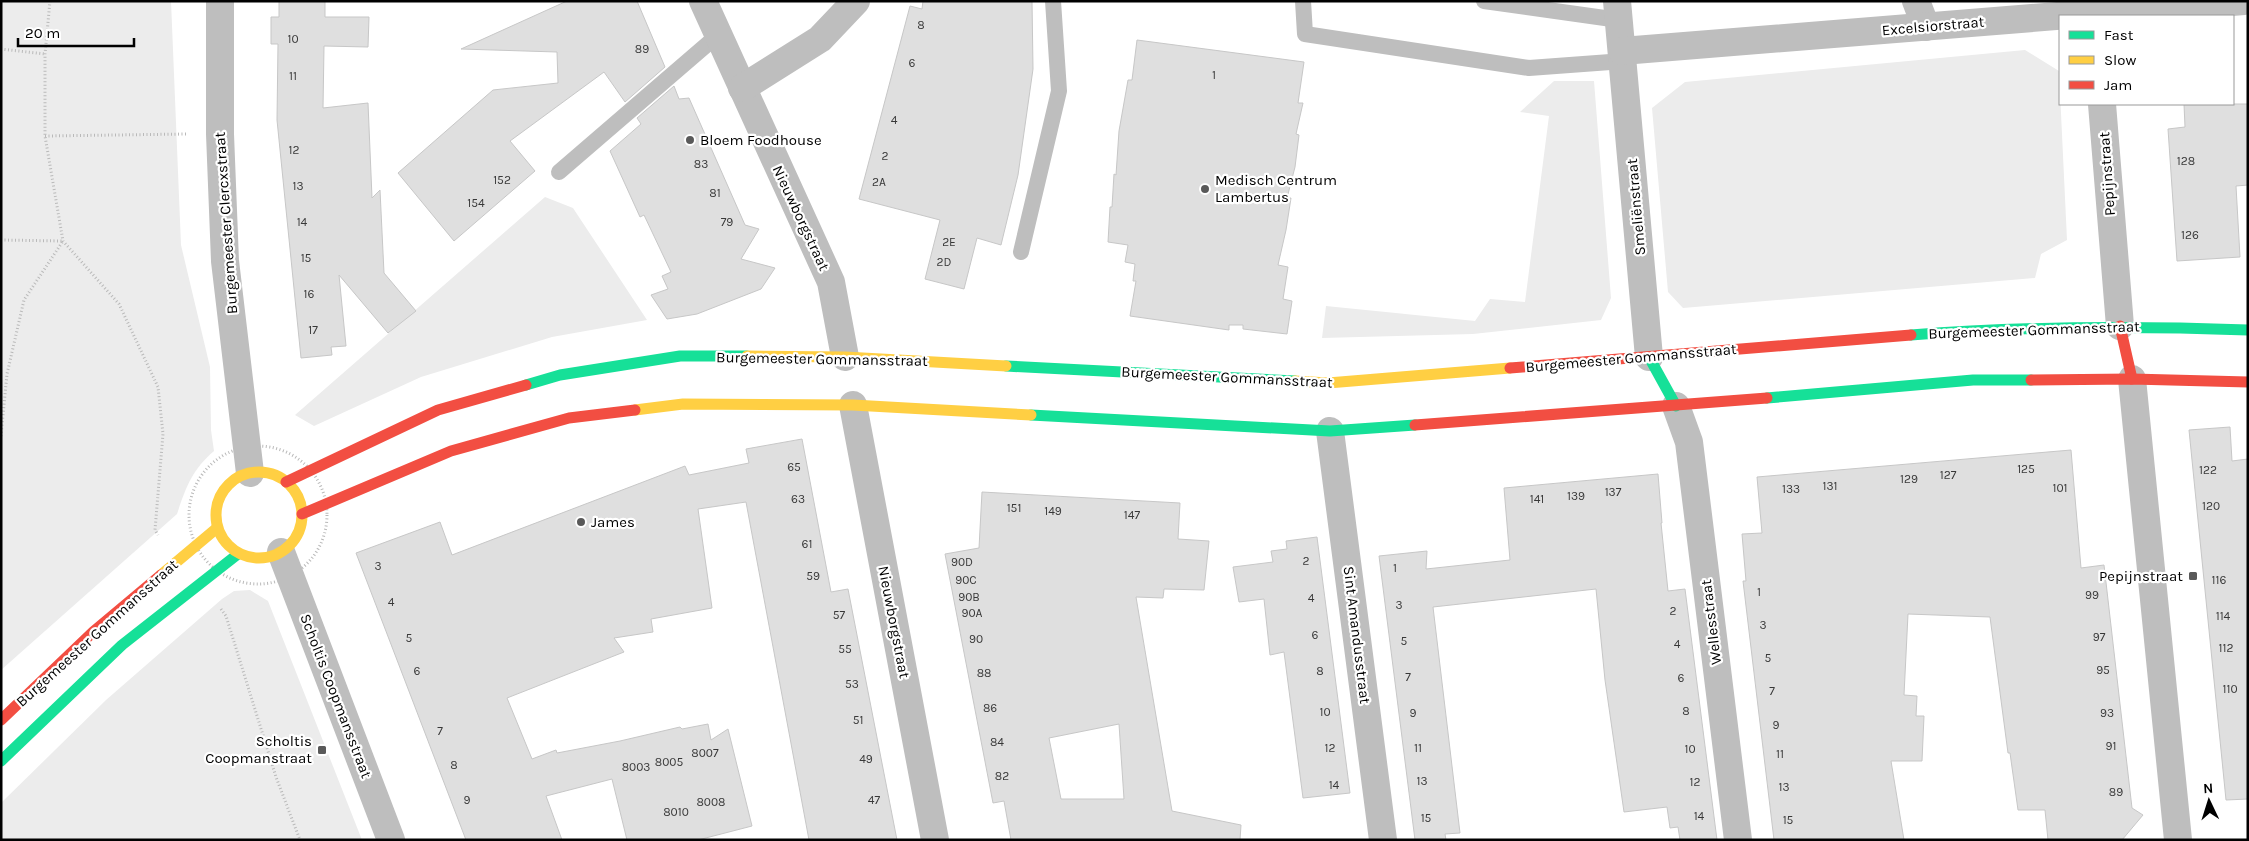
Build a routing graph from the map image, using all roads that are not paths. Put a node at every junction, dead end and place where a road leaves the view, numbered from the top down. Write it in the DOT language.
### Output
graph roads {
  1 [pos="220,1"];
  2 [pos="703,1"];
  3 [pos="856,1"];
  4 [pos="1053,1"];
  5 [pos="1303,1"];
  6 [pos="1484,1"];
  7 [pos="1916,1"];
  8 [pos="2244,1"];
  9 [pos="1618,10"];
  10 [pos="2097,10"];
  11 [pos="1926,27"];
  12 [pos="718,35"];
  13 [pos="1623,56"];
  14 [pos="742,88"];
  15 [pos="2102,105"];
  16 [pos="559,172"];
  17 [pos="1021,252"];
  18 [pos="2120,326"];
  19 [pos="2248,330"];
  20 [pos="845,357"];
  21 [pos="1649,357"];
  22 [pos="2132,379"];
  23 [pos="2248,382"];
  24 [pos="853,405"];
  25 [pos="1676,406"];
  26 [pos="1330,431"];
  27 [pos="248,460"];
  28 [pos="286,482"];
  29 [pos="302,514"];
  30 [pos="217,528"];
  31 [pos="238,554"];
  32 [pos="286,564"];
  33 [pos="1,720"];
  34 [pos="1,761"];
  35 [pos="391,840"];
  36 [pos="936,840"];
  37 [pos="1383,840"];
  38 [pos="1738,840"];
  39 [pos="2178,840"];
  1 -- 27 [label="street, Burgemeester Clercxstraat"];
  2 -- 12 [label="street, Nieuwborgstraat"];
  3 -- 14 [label="street"];
  4 -- 17 [label="lane"];
  5 -- 13 [label="lane"];
  6 -- 9 [label="lane"];
  7 -- 11 [label="street"];
  8 -- 10 [label="street, Excelsiorstraat"];
  9 -- 13 [label="street, Smeliënstraat"];
  10 -- 11 [label="street, Excelsiorstraat"];
  11 -- 13 [label="street, Excelsiorstraat"];
  12 -- 14 [label="street, Nieuwborgstraat"];
  12 -- 16 [label="lane"];
  13 -- 21 [label="street, Smeliënstraat"];
  14 -- 20 [label="street, Nieuwborgstraat"];
  15 -- 18 [label="street, Pepijnstraat"];
  18 -- 19 [label="street, Burgemeester Gommansstraat"];
  18 -- 21 [label="street, Burgemeester Gommansstraat"];
  18 -- 22 [label="street, Pepijnstraat"];
  20 -- 21 [label="street, Burgemeester Gommansstraat"];
  20 -- 28 [label="street, Burgemeester Gommansstraat"];
  21 -- 25 [label="street, Smeliënstraat"];
  22 -- 23 [label="street"];
  22 -- 25 [label="street"];
  22 -- 39 [label="street, Pepijnstraat"];
  24 -- 26 [label="street"];
  24 -- 29 [label="street"];
  24 -- 36 [label="street, Nieuwborgstraat"];
  25 -- 26 [label="street"];
  25 -- 38 [label="street, Wellesstraat"];
  26 -- 37 [label="street, Sint Amandusstraat"];
  27 -- 28 [label="street"];
  27 -- 30 [label="street"];
  28 -- 29 [label="street"];
  29 -- 32 [label="street"];
  30 -- 31 [label="street"];
  30 -- 33 [label="street, Burgemeester Gommansstraat"];
  31 -- 32 [label="street"];
  31 -- 34 [label="street, Burgemeester Gommansstraat"];
  32 -- 35 [label="street, Scholtis Coopmansstraat"];
}
